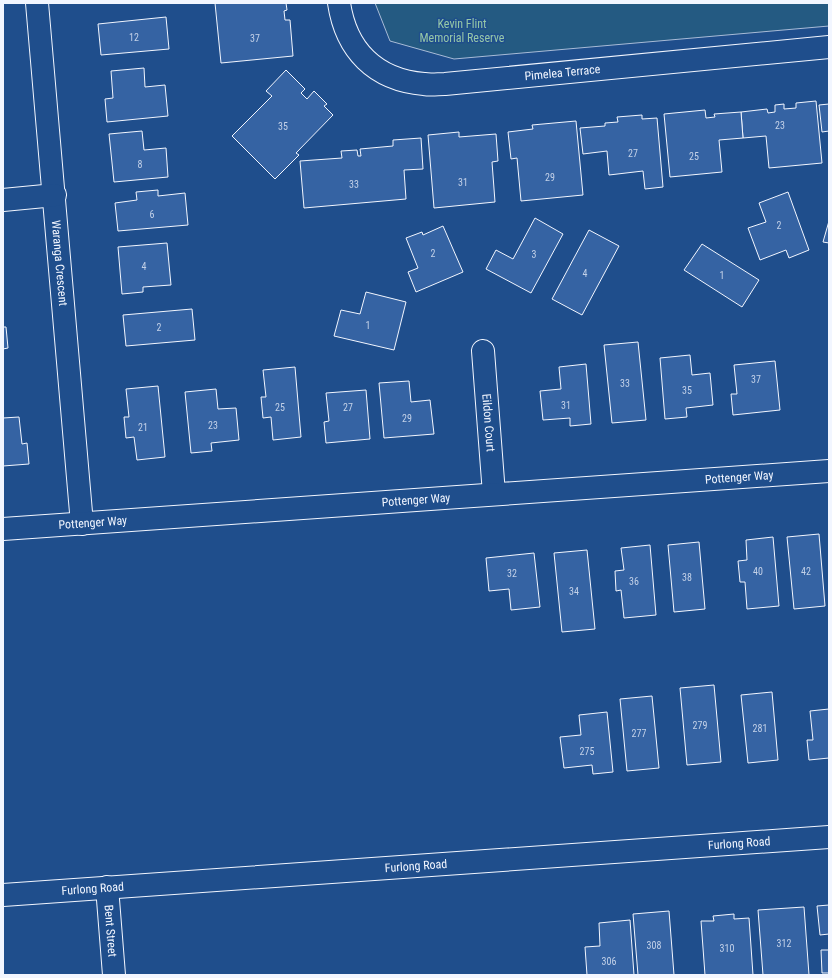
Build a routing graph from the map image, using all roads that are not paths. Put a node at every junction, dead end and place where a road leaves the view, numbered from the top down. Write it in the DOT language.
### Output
graph roads {
  1 [pos="37,3"];
  2 [pos="339,3"];
  3 [pos="829,47"];
  4 [pos="55,195"];
  5 [pos="3,200"];
  6 [pos="484,351"];
  7 [pos="829,471"];
  8 [pos="494,494"];
  9 [pos="82,524"];
  10 [pos="3,529"];
  11 [pos="829,837"];
  12 [pos="107,887"];
  13 [pos="3,895"];
  14 [pos="114,975"];
  1 -- 4 [label="street, Waranga Crescent"];
  2 -- 3 [label="street, Pimelea Terrace"];
  4 -- 5 [label="street"];
  4 -- 9 [label="street, Waranga Crescent"];
  6 -- 8 [label="street, Eildon Court"];
  7 -- 8 [label="street, Pottenger Way"];
  8 -- 9 [label="street, Pottenger Way"];
  9 -- 10 [label="street, Pottenger Way"];
  11 -- 12 [label="street, Furlong Road"];
  12 -- 13 [label="street, Furlong Road"];
  12 -- 14 [label="street, Bent Street"];
}
